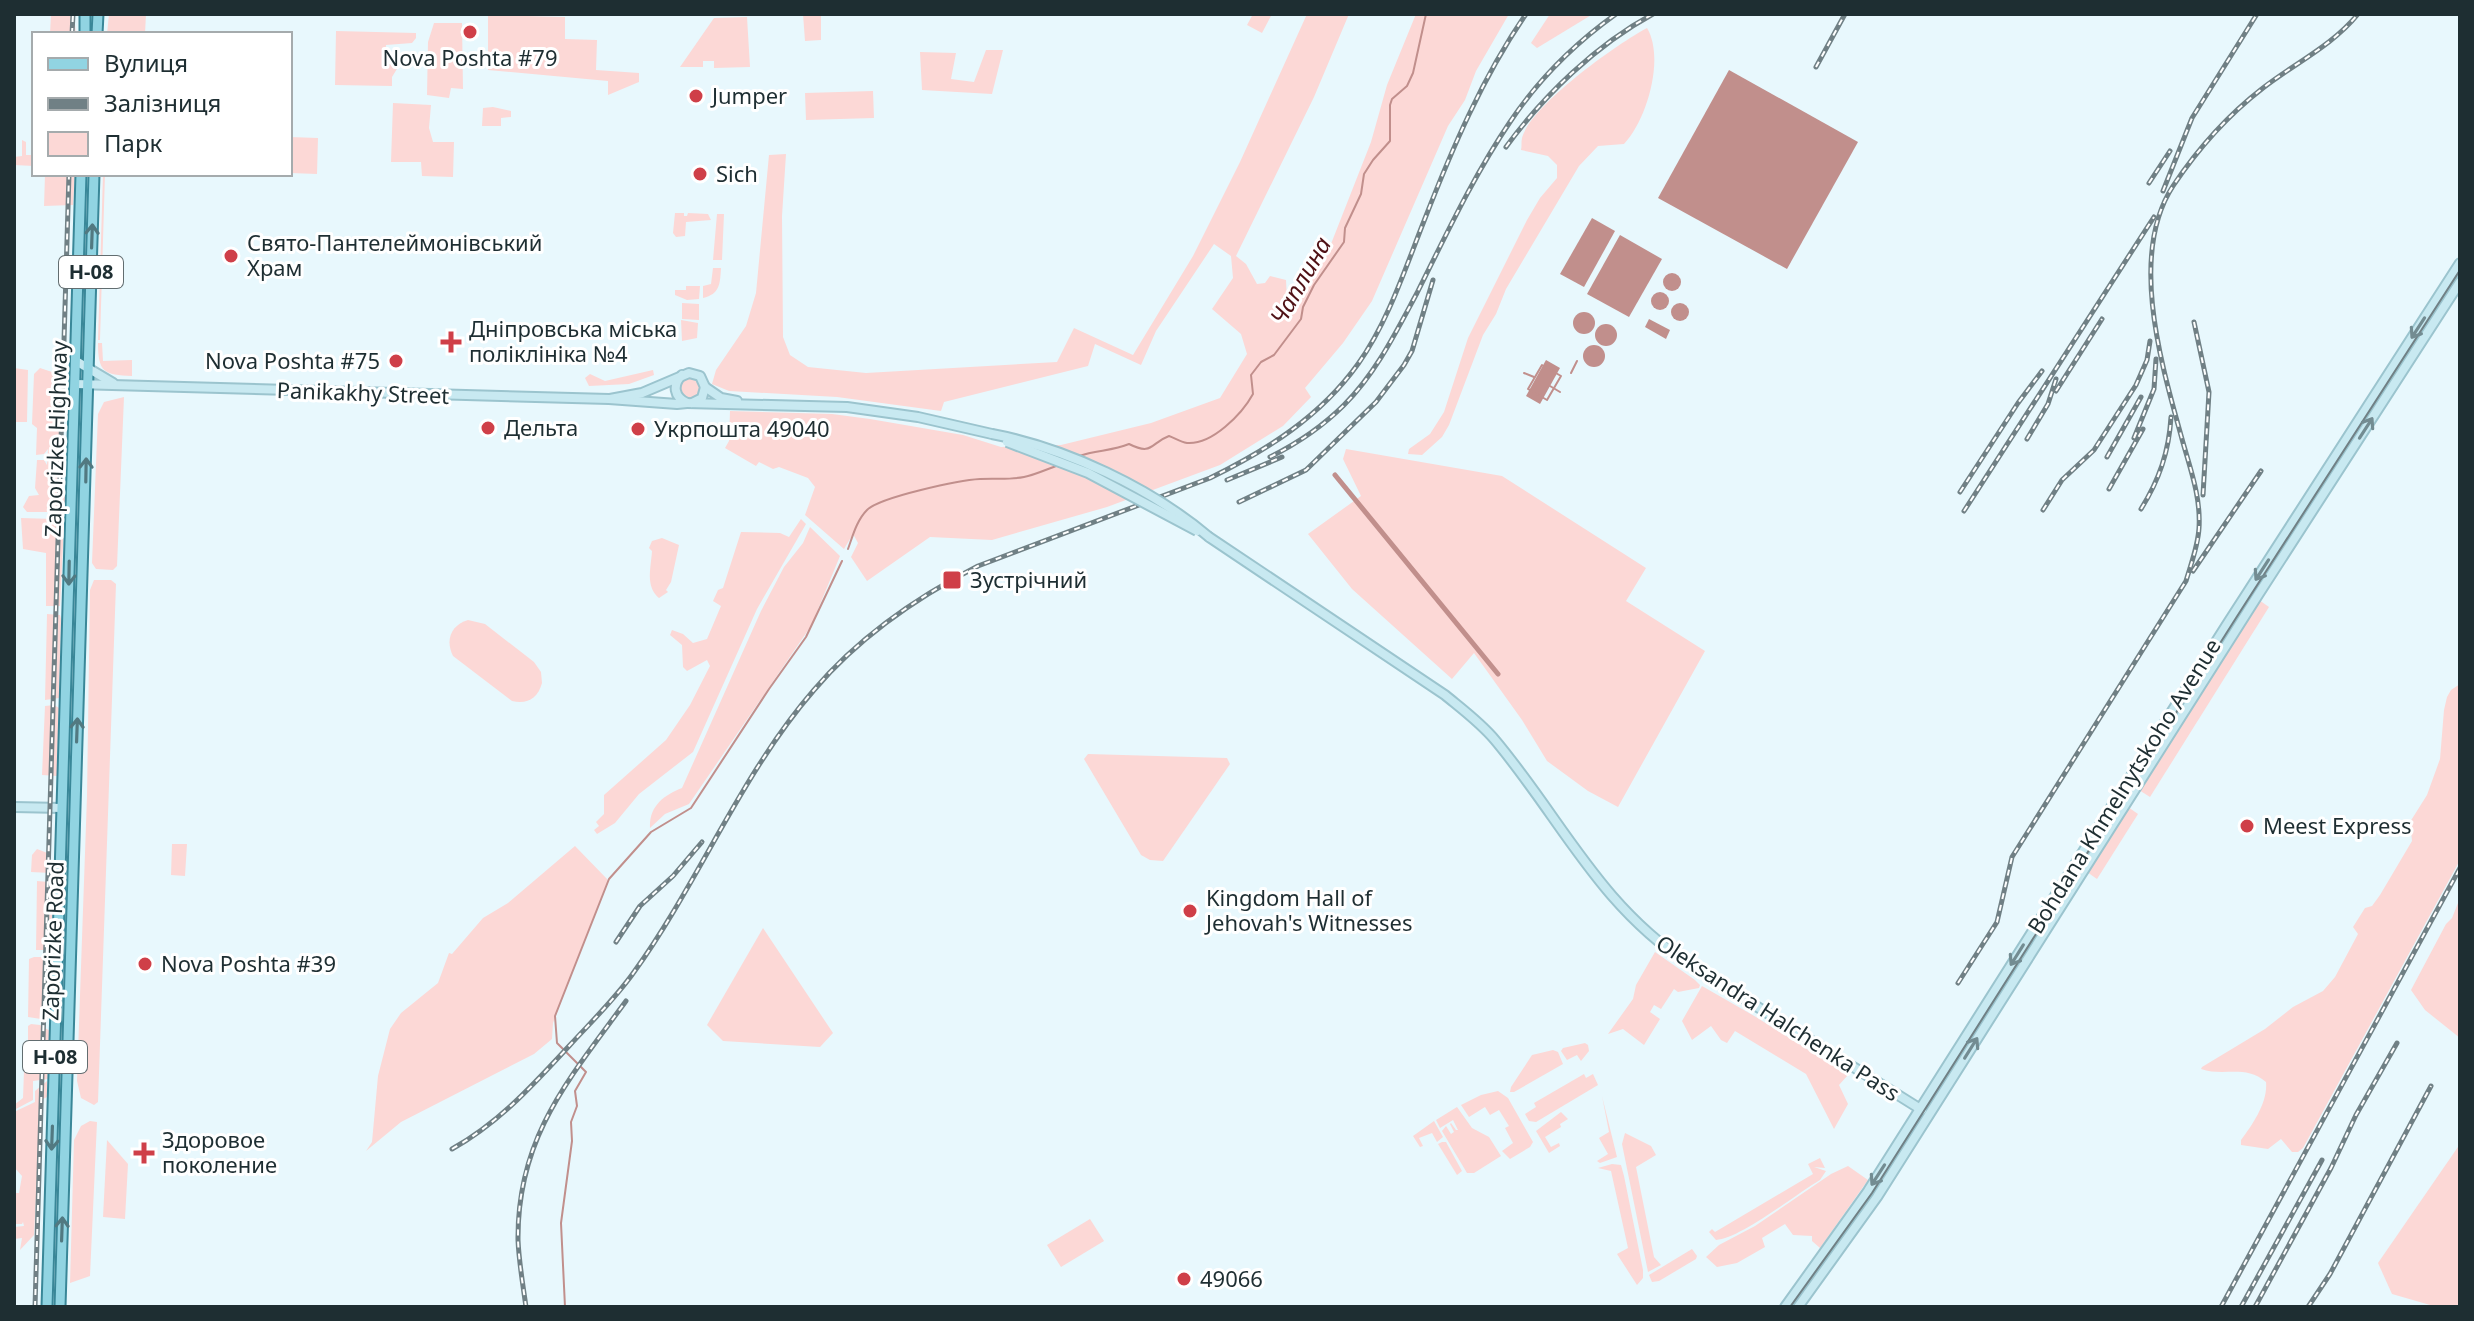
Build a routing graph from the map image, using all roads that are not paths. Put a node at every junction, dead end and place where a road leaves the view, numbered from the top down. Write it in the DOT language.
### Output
graph roads {
  1 [pos="81,176"];
  2 [pos="94,176"];
  3 [pos="2460,263"];
  4 [pos="2460,282"];
  5 [pos="76,361"];
  6 [pos="88,370"];
  7 [pos="682,375"];
  8 [pos="76,384"];
  9 [pos="88,384"];
  10 [pos="117,386"];
  11 [pos="705,387"];
  12 [pos="609,399"];
  13 [pos="689,403"];
  14 [pos="762,403"];
  15 [pos="14,807"];
  16 [pos="62,808"];
  17 [pos="75,808"];
  18 [pos="53,1108"];
  19 [pos="66,1109"];
  20 [pos="1920,1109"];
  21 [pos="1929,1114"];
  22 [pos="61,1294"];
  23 [pos="47,1295"];
  24 [pos="47,1307"];
  25 [pos="60,1307"];
  26 [pos="1785,1307"];
  27 [pos="1798,1307"];
  1 -- 5 [label="main road, Zaporizke Highway / Н-08"];
  6 -- 2 [label="main road, Zaporizke Highway / Н-08, one-way"];
  3 -- 20 [label="main road, Bohdana Khmelnytskoho Avenue, one-way"];
  21 -- 4 [label="main road, Bohdana Khmelnytskoho Avenue, one-way"];
  5 -- 6 [label="main road, Panikakhy Street"];
  5 -- 8 [label="main road, Zaporizke Highway / Н-08"];
  6 -- 9 [label="main road, Zaporizke Highway / Н-08"];
  6 -- 10 [label="main road, Panikakhy Street"];
  7 -- 11 [label="main road"];
  7 -- 12 [label="main road, Panikakhy Street"];
  7 -- 13 [label="main road"];
  8 -- 9 [label="main road, Panikakhy Street"];
  8 -- 16 [label="main road, Zaporizke Road / Н-08, one-way"];
  9 -- 10 [label="main road, Panikakhy Street"];
  17 -- 9 [label="main road, Zaporizke Road / Н-08, one-way"];
  10 -- 12 [label="main road, Panikakhy Street"];
  11 -- 13 [label="main road"];
  11 -- 14 [label="main road"];
  12 -- 13 [label="main road, Panikakhy Street"];
  13 -- 14 [label="main road, Panikakhy Street"];
  14 -- 20 [label="main road, Oleksandra Halchenka Pass, bridge"];
  15 -- 16 [label="main road"];
  16 -- 17 [label="main road"];
  16 -- 18 [label="main road, Zaporizke Road / Н-08"];
  17 -- 19 [label="main road, Zaporizke Road / Н-08"];
  18 -- 19 [label="main road"];
  18 -- 23 [label="main road, Zaporizke Road / Н-08, one-way"];
  22 -- 19 [label="main road, Zaporizke Road / Н-08, one-way"];
  20 -- 21 [label="main road, Oleksandra Halchenka Pass"];
  20 -- 26 [label="main road, Bohdana Khmelnytskoho Avenue, one-way"];
  21 -- 27 [label="main road, Bohdana Khmelnytskoho Avenue"];
  22 -- 23 [label="main road"];
  22 -- 25 [label="main road, Zaporizke Road / Н-08"];
  23 -- 24 [label="main road, Zaporizke Road / Н-08"];
}
